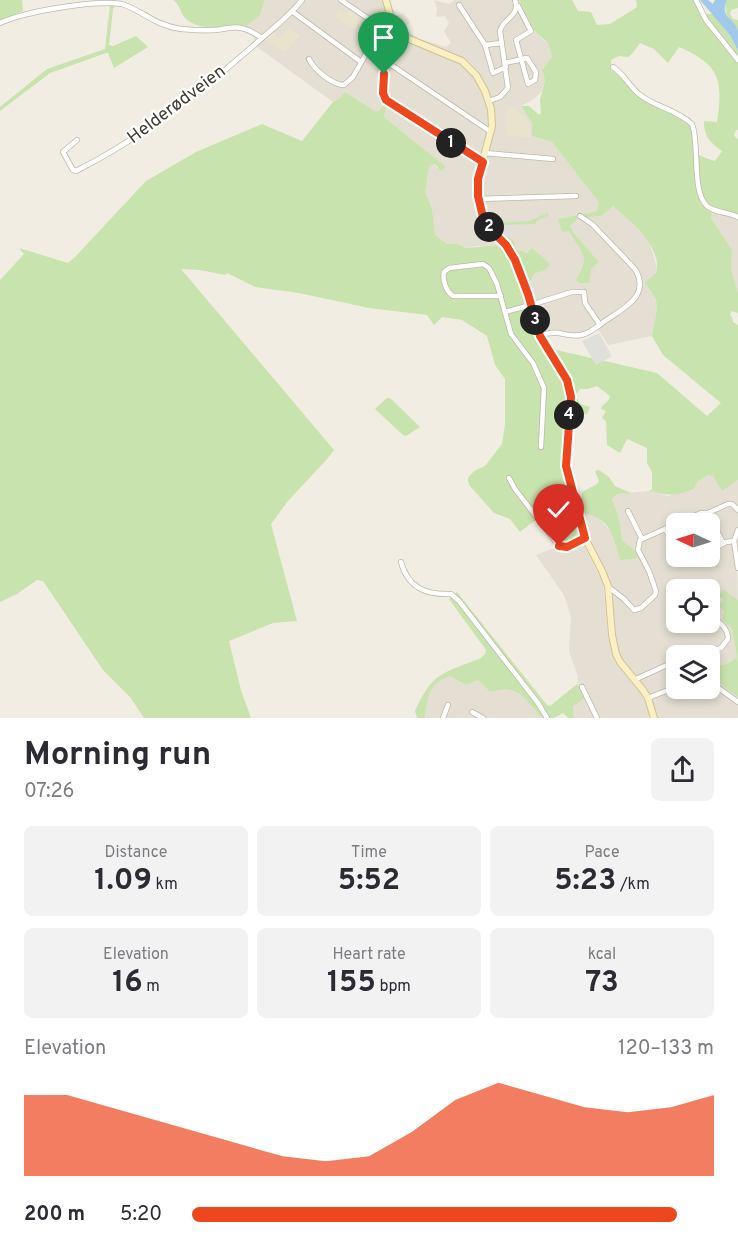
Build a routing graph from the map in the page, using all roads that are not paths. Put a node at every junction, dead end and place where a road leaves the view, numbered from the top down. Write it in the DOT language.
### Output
graph roads {
  1 [pos="294,0"];
  2 [pos="341,0"];
  3 [pos="386,0"];
  4 [pos="515,0"];
  5 [pos="696,0"];
  6 [pos="302,1"];
  7 [pos="459,4"];
  8 [pos="518,6"];
  9 [pos="293,12"];
  10 [pos="0,23"];
  11 [pos="394,26"];
  12 [pos="384,29"];
  13 [pos="262,38"];
  14 [pos="502,43"];
  15 [pos="485,45"];
  16 [pos="309,59"];
  17 [pos="523,59"];
  18 [pos="384,60"];
  19 [pos="738,60"];
  20 [pos="361,63"];
  21 [pos="506,65"];
  22 [pos="613,67"];
  23 [pos="489,101"];
  24 [pos="491,132"];
  25 [pos="77,140"];
  26 [pos="485,153"];
  27 [pos="554,159"];
  28 [pos="483,162"];
  29 [pos="576,196"];
  30 [pos="478,199"];
  31 [pos="580,216"];
  32 [pos="738,217"];
  33 [pos="501,296"];
  34 [pos="534,304"];
  35 [pos="505,312"];
  36 [pos="600,324"];
  37 [pos="540,336"];
  38 [pos="541,447"];
  39 [pos="509,478"];
  40 [pos="738,510"];
  41 [pos="628,511"];
  42 [pos="708,513"];
  43 [pos="665,529"];
  44 [pos="738,530"];
  45 [pos="720,537"];
  46 [pos="585,538"];
  47 [pos="642,539"];
  48 [pos="734,541"];
  49 [pos="723,543"];
  50 [pos="720,545"];
  51 [pos="401,562"];
  52 [pos="738,568"];
  53 [pos="609,589"];
  54 [pos="720,623"];
  55 [pos="720,648"];
  56 [pos="666,666"];
  57 [pos="636,679"];
  58 [pos="582,687"];
  59 [pos="720,689"];
  60 [pos="666,691"];
  61 [pos="648,698"];
  62 [pos="738,702"];
  63 [pos="448,705"];
  64 [pos="472,712"];
  65 [pos="442,718"];
  66 [pos="483,718"];
  67 [pos="547,718"];
  68 [pos="597,718"];
  69 [pos="654,718"];
  1 -- 6 [label="street"];
  2 -- 12 [label="street"];
  3 -- 11 [label="main road"];
  4 -- 8 [label="street"];
  5 -- 19 [label="street"];
  6 -- 9 [label="street, Helderødveien"];
  7 -- 15 [label="street"];
  8 -- 14 [label="street"];
  8 -- 17 [label="street"];
  9 -- 13 [label="street, Helderødveien"];
  9 -- 20 [label="street"];
  10 -- 13 [label="street"];
  11 -- 12 [label="street"];
  11 -- 23 [label="main road"];
  12 -- 18 [label="street"];
  12 -- 20 [label="street"];
  13 -- 25 [label="street, Helderødveien"];
  14 -- 15 [label="street"];
  14 -- 21 [label="street"];
  15 -- 21 [label="street"];
  16 -- 20 [label="street"];
  17 -- 17 [label="street"];
  17 -- 21 [label="street"];
  18 -- 24 [label="street"];
  18 -- 28 [label="street"];
  21 -- 23 [label="street"];
  22 -- 32 [label="street"];
  23 -- 24 [label="main road"];
  24 -- 26 [label="main road"];
  26 -- 27 [label="street"];
  26 -- 28 [label="main road"];
  28 -- 30 [label="main road"];
  29 -- 30 [label="street"];
  30 -- 34 [label="main road"];
  31 -- 36 [label="street"];
  33 -- 33 [label="street"];
  33 -- 35 [label="street"];
  34 -- 35 [label="street"];
  34 -- 36 [label="street"];
  34 -- 37 [label="main road"];
  35 -- 38 [label="street"];
  36 -- 37 [label="street"];
  37 -- 46 [label="main road"];
  39 -- 46 [label="street"];
  40 -- 42 [label="street"];
  41 -- 47 [label="street"];
  43 -- 47 [label="street"];
  44 -- 48 [label="street"];
  45 -- 49 [label="street"];
  46 -- 53 [label="main road"];
  47 -- 53 [label="street"];
  48 -- 49 [label="street"];
  48 -- 52 [label="street"];
  49 -- 50 [label="street"];
  51 -- 67 [label="street"];
  53 -- 57 [label="main road"];
  54 -- 55 [label="street"];
  56 -- 57 [label="street"];
  57 -- 61 [label="main road"];
  58 -- 68 [label="street"];
  59 -- 62 [label="street"];
  60 -- 61 [label="street"];
  61 -- 69 [label="main road"];
  63 -- 65 [label="street"];
  64 -- 66 [label="street"];
}
